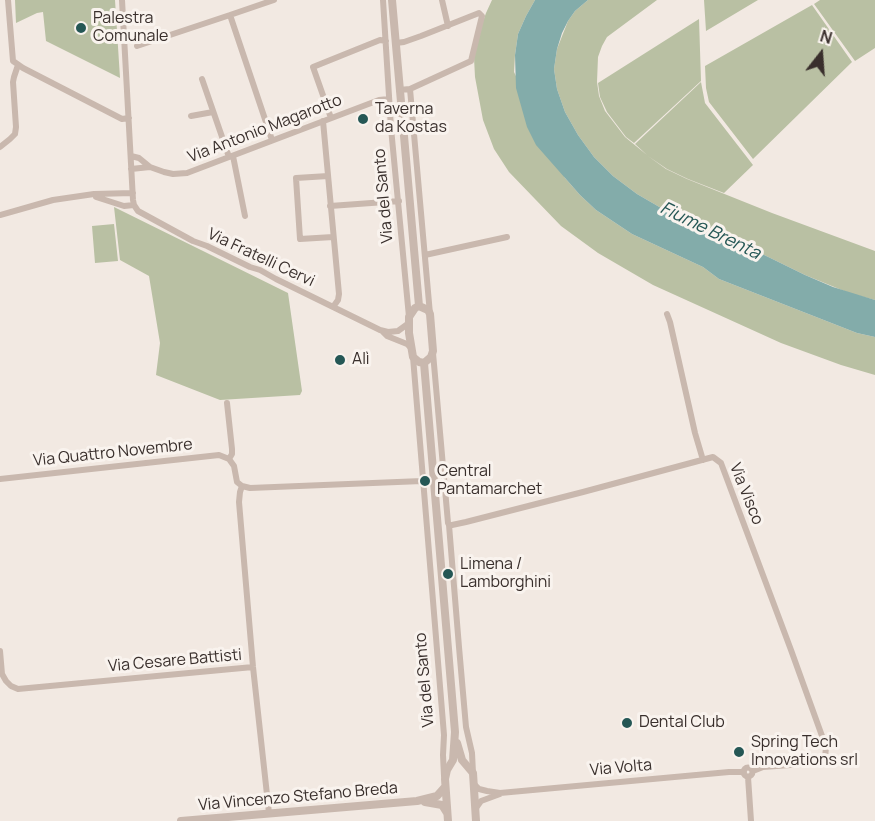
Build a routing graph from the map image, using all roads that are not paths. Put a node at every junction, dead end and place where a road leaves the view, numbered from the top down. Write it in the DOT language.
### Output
graph roads {
  1 [pos="8,0"];
  2 [pos="122,0"];
  3 [pos="274,0"];
  4 [pos="383,0"];
  5 [pos="394,0"];
  6 [pos="442,0"];
  7 [pos="230,15"];
  8 [pos="448,26"];
  9 [pos="386,41"];
  10 [pos="396,43"];
  11 [pos="137,46"];
  12 [pos="18,65"];
  13 [pos="202,79"];
  14 [pos="410,89"];
  15 [pos="399,90"];
  16 [pos="389,99"];
  17 [pos="128,110"];
  18 [pos="108,111"];
  19 [pos="213,112"];
  20 [pos="191,116"];
  21 [pos="129,118"];
  22 [pos="332,118"];
  23 [pos="323,121"];
  24 [pos="391,122"];
  25 [pos="403,122"];
  26 [pos="272,140"];
  27 [pos="0,147"];
  28 [pos="131,156"];
  29 [pos="231,156"];
  30 [pos="406,162"];
  31 [pos="417,162"];
  32 [pos="150,167"];
  33 [pos="131,169"];
  34 [pos="328,176"];
  35 [pos="133,193"];
  36 [pos="84,196"];
  37 [pos="399,201"];
  38 [pos="134,205"];
  39 [pos="330,206"];
  40 [pos="0,214"];
  41 [pos="245,216"];
  42 [pos="333,237"];
  43 [pos="507,237"];
  44 [pos="425,255"];
  45 [pos="419,306"];
  46 [pos="333,307"];
  47 [pos="430,314"];
  48 [pos="667,314"];
  49 [pos="409,320"];
  50 [pos="380,330"];
  51 [pos="411,348"];
  52 [pos="433,351"];
  53 [pos="413,357"];
  54 [pos="424,363"];
  55 [pos="227,403"];
  56 [pos="427,406"];
  57 [pos="417,407"];
  58 [pos="229,459"];
  59 [pos="703,460"];
  60 [pos="0,479"];
  61 [pos="422,481"];
  62 [pos="242,486"];
  63 [pos="449,525"];
  64 [pos="439,550"];
  65 [pos="428,551"];
  66 [pos="0,651"];
  67 [pos="253,667"];
  68 [pos="455,732"];
  69 [pos="818,763"];
  70 [pos="465,765"];
  71 [pos="450,767"];
  72 [pos="473,773"];
  73 [pos="748,773"];
  74 [pos="445,783"];
  75 [pos="474,784"];
  76 [pos="500,793"];
  77 [pos="417,801"];
  78 [pos="476,808"];
  79 [pos="269,813"];
  80 [pos="448,817"];
  81 [pos="477,820"];
  82 [pos="182,821"];
  83 [pos="751,821"];
  1 -- 12 [label="street"];
  2 -- 17 [label="street"];
  3 -- 7 [label="street"];
  4 -- 9 [label="street, Via del Santo"];
  5 -- 10 [label="street"];
  6 -- 8 [label="street"];
  7 -- 11 [label="street"];
  7 -- 26 [label="street"];
  8 -- 10 [label="street"];
  8 -- 14 [label="street"];
  9 -- 16 [label="street, Via del Santo"];
  9 -- 22 [label="street"];
  10 -- 15 [label="street"];
  12 -- 18 [label="street"];
  12 -- 27 [label="street"];
  13 -- 19 [label="street"];
  14 -- 15 [label="street"];
  14 -- 31 [label="street"];
  15 -- 25 [label="street"];
  16 -- 22 [label="street, Via Antonio Magarotto"];
  16 -- 24 [label="street, Via del Santo"];
  17 -- 18 [label="street"];
  17 -- 21 [label="street"];
  18 -- 21 [label="street"];
  19 -- 20 [label="street"];
  19 -- 29 [label="street"];
  21 -- 28 [label="street"];
  22 -- 23 [label="street, Via Antonio Magarotto"];
  23 -- 26 [label="street, Via Antonio Magarotto"];
  23 -- 34 [label="street"];
  24 -- 25 [label="street"];
  24 -- 37 [label="street, Via del Santo"];
  25 -- 30 [label="street"];
  26 -- 29 [label="street, Via Antonio Magarotto"];
  28 -- 32 [label="street"];
  28 -- 33 [label="street"];
  29 -- 32 [label="street, Via Antonio Magarotto"];
  29 -- 41 [label="street"];
  30 -- 31 [label="street, Via del Santo"];
  30 -- 45 [label="street"];
  31 -- 44 [label="street"];
  32 -- 33 [label="street"];
  33 -- 35 [label="street"];
  34 -- 39 [label="street"];
  34 -- 42 [label="street"];
  35 -- 36 [label="street"];
  35 -- 38 [label="street"];
  36 -- 38 [label="street"];
  36 -- 40 [label="street"];
  37 -- 39 [label="street"];
  37 -- 49 [label="street, Via del Santo"];
  38 -- 46 [label="street, Via Fratelli Cervi"];
  39 -- 42 [label="street"];
  42 -- 46 [label="street"];
  43 -- 44 [label="street"];
  44 -- 47 [label="street"];
  45 -- 47 [label="street"];
  45 -- 49 [label="street"];
  46 -- 50 [label="street, Via Fratelli Cervi"];
  47 -- 52 [label="street"];
  48 -- 59 [label="street"];
  49 -- 50 [label="street"];
  49 -- 51 [label="street, Via del Santo"];
  50 -- 51 [label="street, Via Fratelli Cervi"];
  51 -- 53 [label="street, Via del Santo"];
  52 -- 54 [label="street"];
  52 -- 63 [label="street"];
  53 -- 54 [label="street"];
  53 -- 57 [label="street, Via del Santo"];
  54 -- 56 [label="street"];
  55 -- 58 [label="street, Via Cesare Battisti"];
  56 -- 57 [label="street"];
  56 -- 64 [label="street"];
  57 -- 61 [label="street, Via del Santo"];
  58 -- 60 [label="street, Via Quattro Novembre"];
  58 -- 62 [label="street, Via Cesare Battisti"];
  59 -- 63 [label="street, Via Visco"];
  59 -- 69 [label="street, Via Visco"];
  61 -- 62 [label="street"];
  61 -- 65 [label="street, Via del Santo"];
  62 -- 67 [label="street, Via Cesare Battisti"];
  63 -- 72 [label="street"];
  64 -- 65 [label="street"];
  64 -- 68 [label="street"];
  65 -- 74 [label="street, Via del Santo"];
  66 -- 67 [label="street, Via Cesare Battisti"];
  67 -- 79 [label="street"];
  68 -- 70 [label="street, Via del Santo"];
  68 -- 71 [label="street, Via del Santo"];
  69 -- 73 [label="street, Via Volta"];
  70 -- 71 [label="street"];
  70 -- 72 [label="street, Via del Santo"];
  71 -- 74 [label="street, Via del Santo"];
  72 -- 75 [label="street"];
  73 -- 76 [label="street, Via Volta"];
  73 -- 83 [label="street"];
  74 -- 77 [label="street, Via Vincenzo Stefano Breda"];
  74 -- 80 [label="street, Via del Santo"];
  75 -- 76 [label="street"];
  75 -- 78 [label="street"];
  76 -- 78 [label="street"];
  77 -- 79 [label="street, Via Vincenzo Stefano Breda"];
  77 -- 80 [label="street, Via Vincenzo Stefano Breda"];
  78 -- 81 [label="street"];
  79 -- 82 [label="street, Via Vincenzo Stefano Breda"];
}
